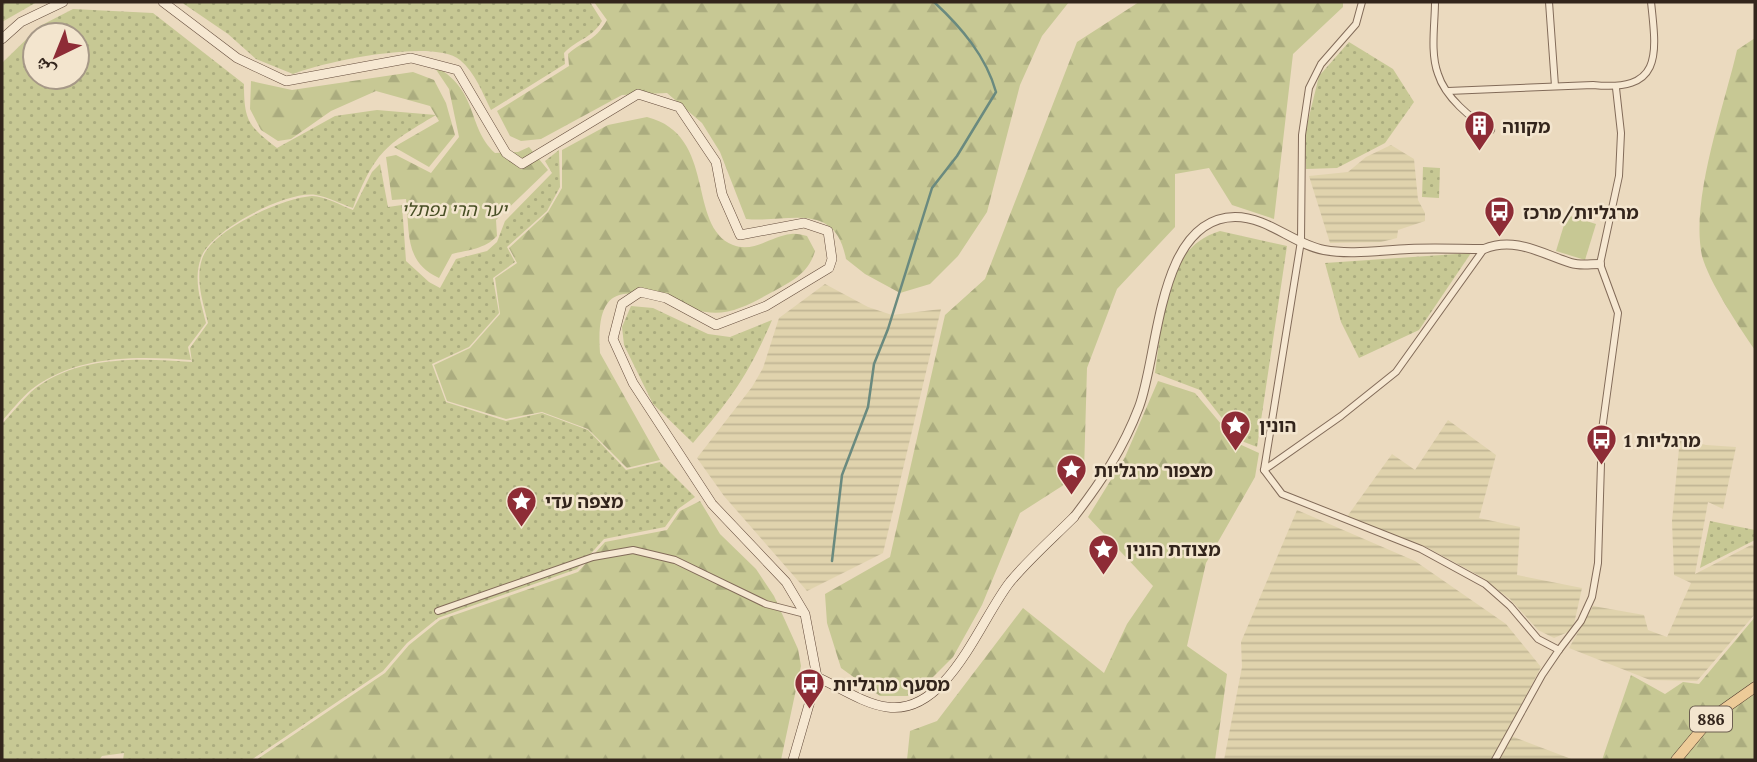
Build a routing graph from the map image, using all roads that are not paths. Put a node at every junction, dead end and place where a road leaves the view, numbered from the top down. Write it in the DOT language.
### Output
graph roads {
  1 [pos="63,2"];
  2 [pos="163,2"];
  3 [pos="1363,2"];
  4 [pos="1435,2"];
  5 [pos="1549,2"];
  6 [pos="1651,2"];
  7 [pos="2,39"];
  8 [pos="1555,86"];
  9 [pos="1616,88"];
  10 [pos="1448,91"];
  11 [pos="1491,130"];
  12 [pos="1301,241"];
  13 [pos="1484,249"];
  14 [pos="1600,264"];
  15 [pos="1264,470"];
  16 [pos="1074,517"];
  17 [pos="438,611"];
  18 [pos="805,614"];
  19 [pos="1559,650"];
  20 [pos="817,677"];
  21 [pos="1755,687"];
  22 [pos="793,760"];
  23 [pos="1495,760"];
  24 [pos="1676,760"];
  1 -- 7 [label="main road"];
  2 -- 18 [label="main road"];
  3 -- 12 [label="street"];
  4 -- 10 [label="street"];
  5 -- 8 [label="street"];
  6 -- 9 [label="street"];
  8 -- 9 [label="street"];
  8 -- 10 [label="street"];
  9 -- 14 [label="street"];
  10 -- 11 [label="street"];
  12 -- 13 [label="street"];
  12 -- 15 [label="street"];
  12 -- 16 [label="street"];
  13 -- 14 [label="street"];
  13 -- 15 [label="street"];
  14 -- 19 [label="street"];
  15 -- 19 [label="street"];
  16 -- 20 [label="main road"];
  17 -- 18 [label="street"];
  18 -- 20 [label="main road"];
  19 -- 23 [label="street"];
  20 -- 22 [label="main road"];
  21 -- 24 [label="main road, 886"];
}
